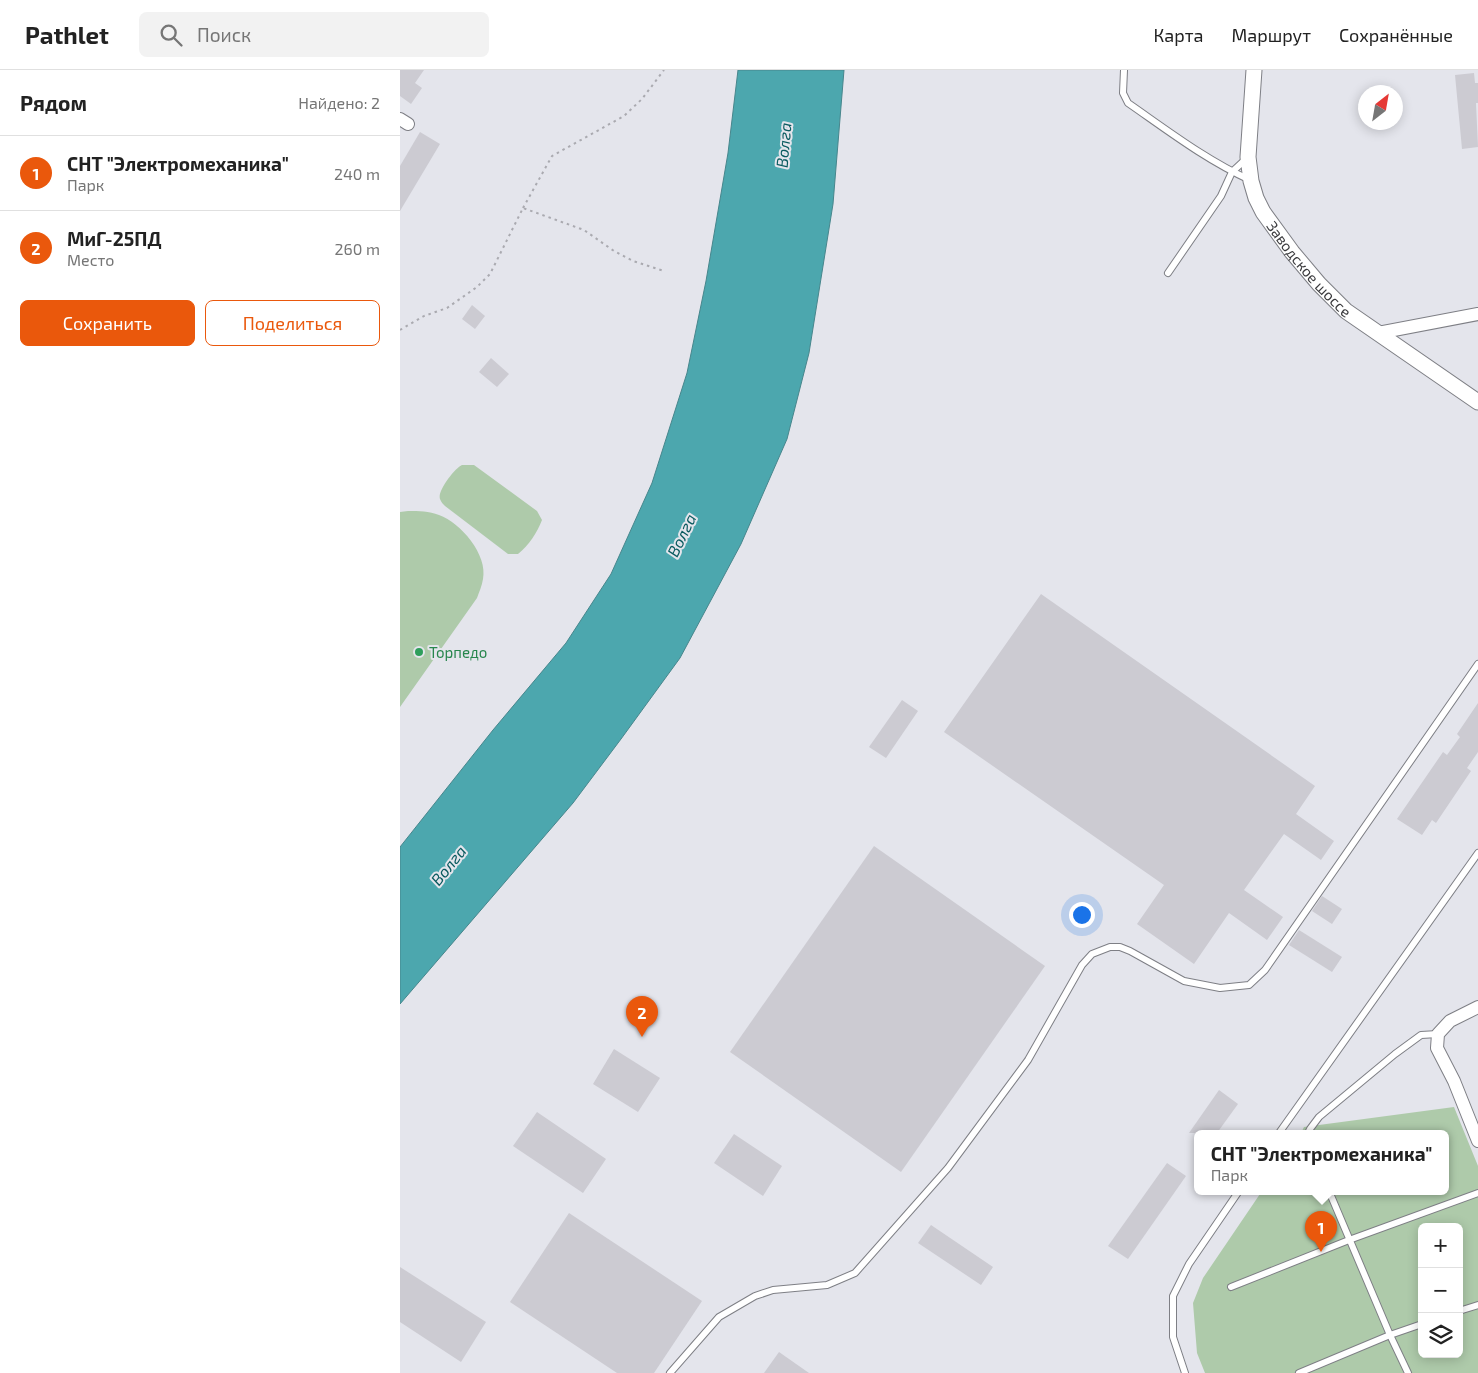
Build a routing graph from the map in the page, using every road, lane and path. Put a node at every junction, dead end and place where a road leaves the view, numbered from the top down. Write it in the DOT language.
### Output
graph roads {
  1 [pos="664,70"];
  2 [pos="1124,70"];
  3 [pos="1254,70"];
  4 [pos="1248,157"];
  5 [pos="1232,172"];
  6 [pos="1251,181"];
  7 [pos="523,208"];
  8 [pos="664,271"];
  9 [pos="1168,273"];
  10 [pos="1478,314"];
  11 [pos="400,330"];
  12 [pos="1378,333"];
  13 [pos="1478,402"];
  14 [pos="1478,664"];
  15 [pos="1478,852"];
  16 [pos="1478,1007"];
  17 [pos="1438,1034"];
  18 [pos="1281,1130"];
  19 [pos="1310,1130"];
  20 [pos="1478,1141"];
  21 [pos="1478,1193"];
  22 [pos="1236,1195"];
  23 [pos="1331,1195"];
  24 [pos="1349,1240"];
  25 [pos="1231,1287"];
  26 [pos="1478,1305"];
  27 [pos="1463,1310"];
  28 [pos="1418,1325"];
  29 [pos="1390,1335"];
  30 [pos="670,1373"];
  31 [pos="1185,1373"];
  32 [pos="1299,1373"];
  33 [pos="1408,1373"];
  1 -- 7 [label="path"];
  2 -- 5 [label="lane"];
  3 -- 4 [label="street, Заводское шоссе"];
  4 -- 5 [label="lane"];
  4 -- 6 [label="street, Заводское шоссе"];
  5 -- 6 [label="lane"];
  5 -- 9 [label="lane"];
  6 -- 12 [label="street, Заводское шоссе"];
  7 -- 8 [label="path"];
  7 -- 11 [label="path"];
  10 -- 12 [label="street"];
  12 -- 13 [label="street, Заводское шоссе"];
  14 -- 30 [label="lane"];
  15 -- 18 [label="lane"];
  16 -- 17 [label="street"];
  17 -- 19 [label="lane"];
  17 -- 20 [label="street"];
  21 -- 24 [label="lane"];
  22 -- 31 [label="lane"];
  23 -- 24 [label="lane"];
  24 -- 25 [label="lane"];
  24 -- 29 [label="lane"];
  26 -- 27 [label="lane"];
  28 -- 29 [label="lane"];
  29 -- 32 [label="lane"];
  29 -- 33 [label="lane"];
}
